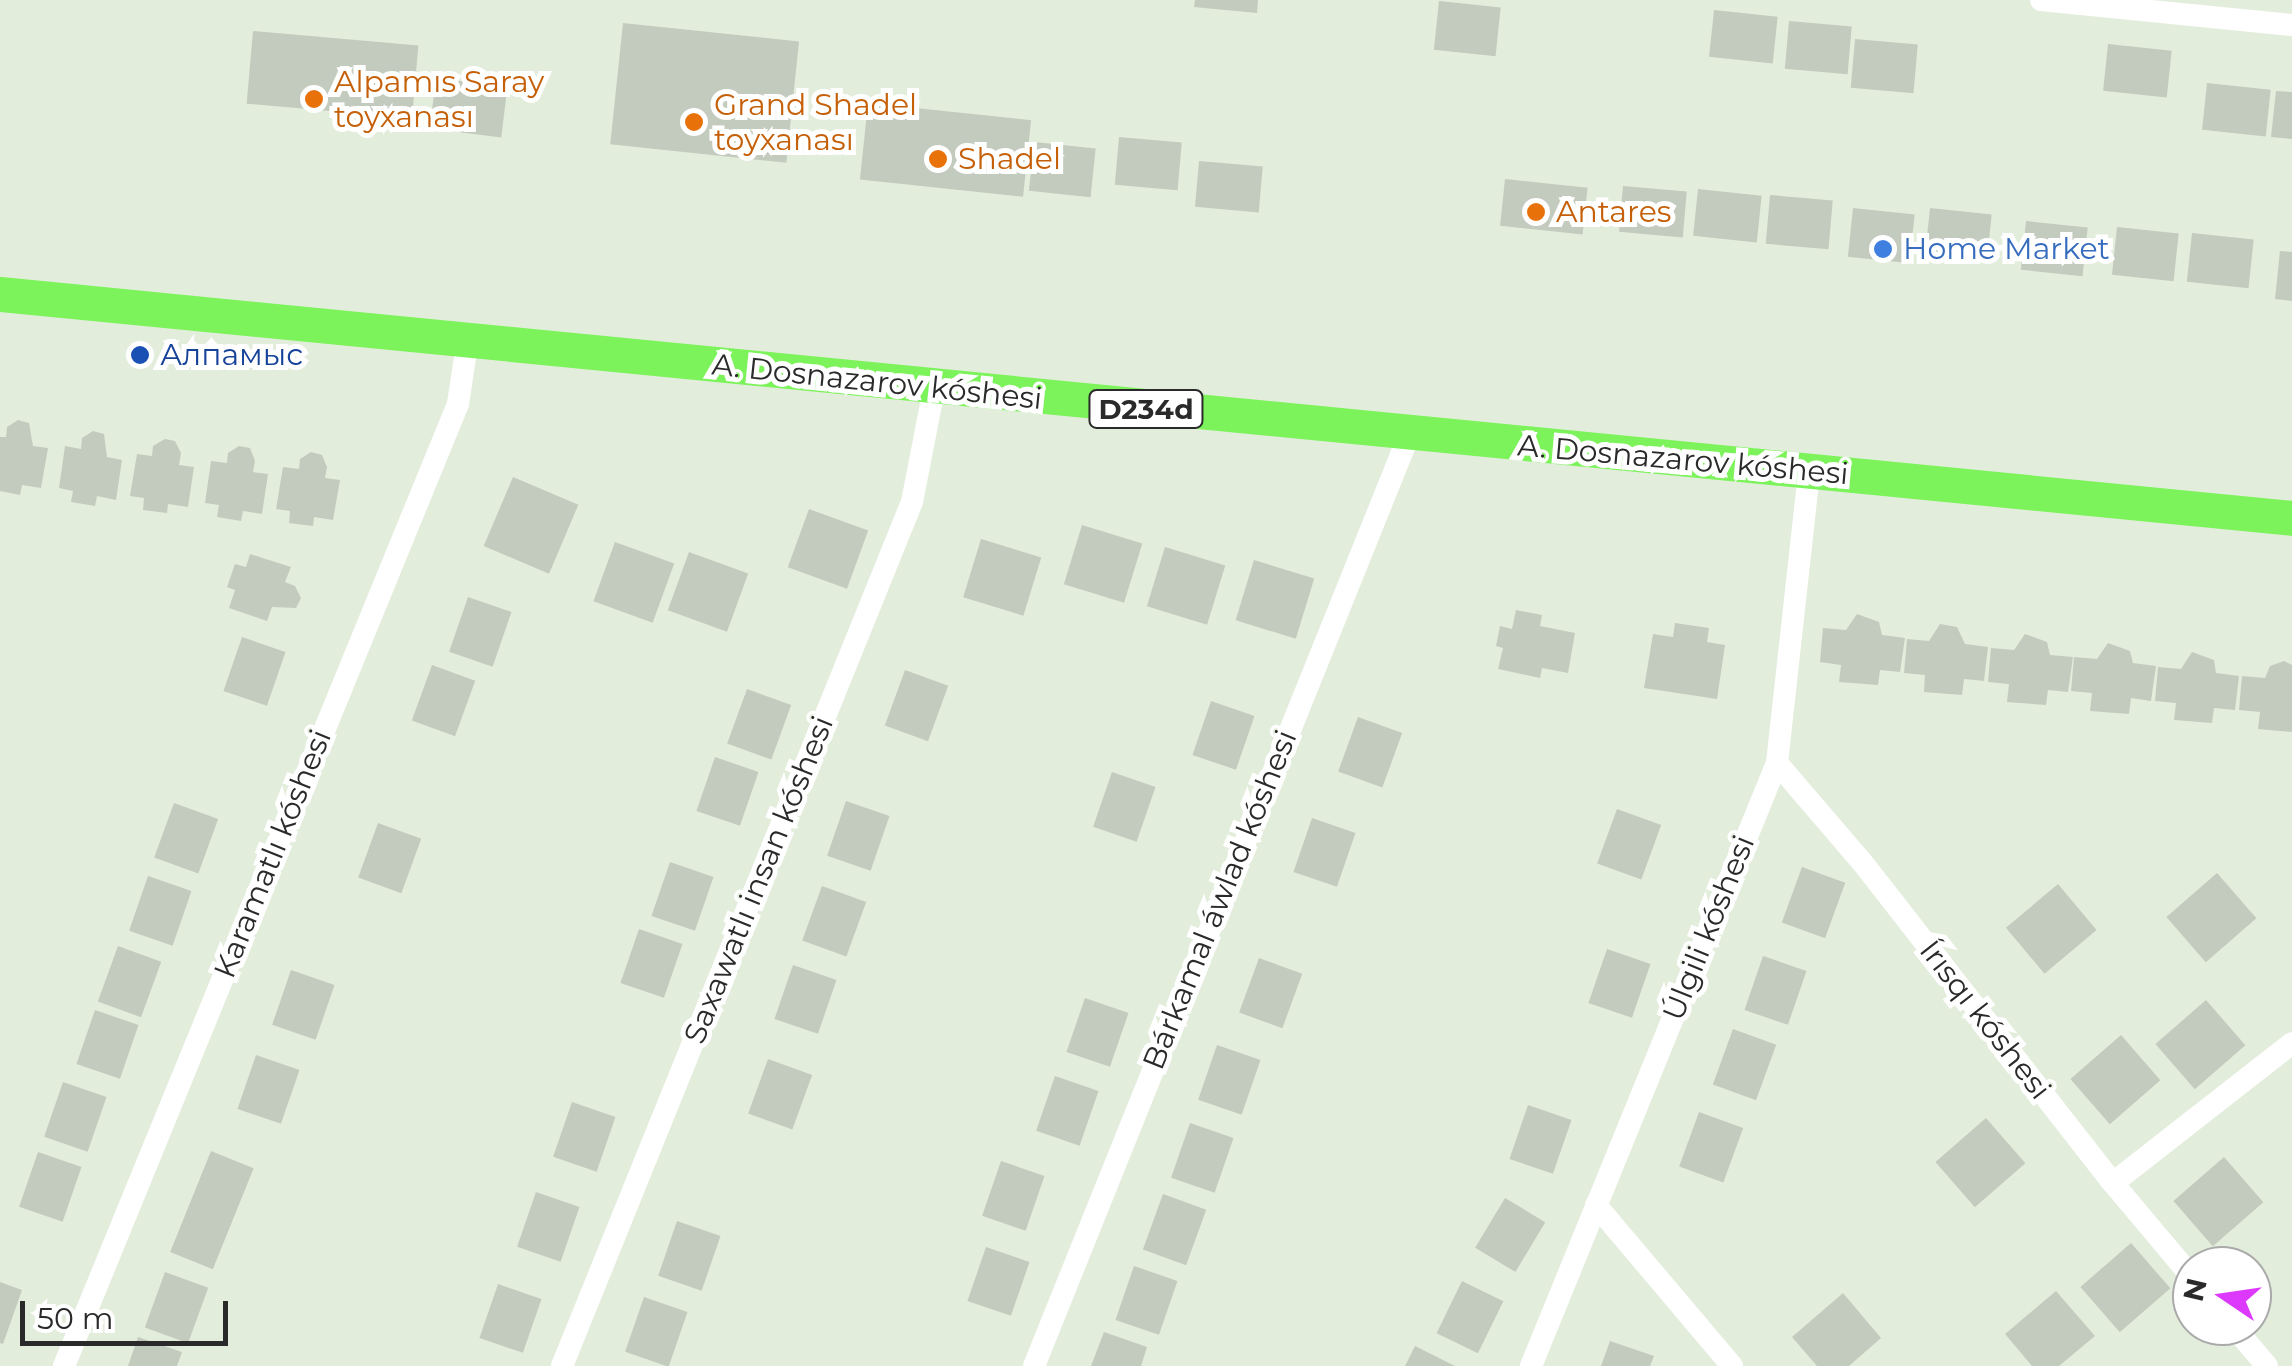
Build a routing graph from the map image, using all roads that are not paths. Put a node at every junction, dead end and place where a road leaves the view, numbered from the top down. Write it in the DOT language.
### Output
graph roads {
  1 [pos="2042,0"];
  2 [pos="2292,25"];
  3 [pos="0,294"];
  4 [pos="468,338"];
  5 [pos="934,388"];
  6 [pos="1409,434"];
  7 [pos="1809,471"];
  8 [pos="2292,518"];
  9 [pos="1777,763"];
  10 [pos="2292,1042"];
  11 [pos="2113,1183"];
  12 [pos="1596,1205"];
  13 [pos="2172,1253"];
  14 [pos="2250,1346"];
  15 [pos="64,1366"];
  16 [pos="562,1366"];
  17 [pos="1034,1366"];
  18 [pos="1531,1366"];
  19 [pos="1732,1366"];
  20 [pos="2267,1366"];
  1 -- 2 [label="street"];
  3 -- 4 [label="main road, A. Dosnazarov kóshesi / D234d"];
  4 -- 5 [label="main road, A. Dosnazarov kóshesi / D234d"];
  4 -- 15 [label="street, Karamatlı kóshesi"];
  5 -- 6 [label="main road, A. Dosnazarov kóshesi / D234d"];
  5 -- 16 [label="street, Saxawatlı insan kóshesi"];
  6 -- 7 [label="main road, A. Dosnazarov kóshesi / D234d"];
  6 -- 17 [label="street, Bárkamal áwlad kóshesi"];
  7 -- 8 [label="main road, A. Dosnazarov kóshesi / D234d"];
  7 -- 9 [label="street, Úlgili kóshesi"];
  9 -- 11 [label="street, Írısqı kóshesi"];
  9 -- 12 [label="street, Úlgili kóshesi"];
  10 -- 11 [label="street"];
  11 -- 13 [label="street, Írısqı kóshesi"];
  12 -- 18 [label="street, Úlgili kóshesi"];
  12 -- 19 [label="street"];
  14 -- 20 [label="street"];
}
